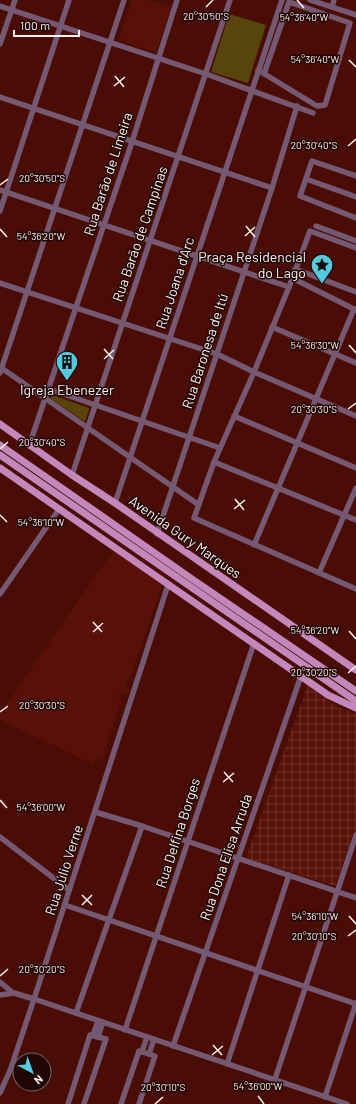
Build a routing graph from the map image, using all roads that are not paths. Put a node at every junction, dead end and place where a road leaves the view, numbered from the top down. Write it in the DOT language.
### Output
graph roads {
  1 [pos="15,0"];
  2 [pos="69,0"];
  3 [pos="124,0"];
  4 [pos="177,0"];
  5 [pos="230,0"];
  6 [pos="282,0"];
  7 [pos="310,0"];
  8 [pos="334,0"];
  9 [pos="0,6"];
  10 [pos="332,7"];
  11 [pos="11,10"];
  12 [pos="356,15"];
  13 [pos="61,27"];
  14 [pos="110,42"];
  15 [pos="0,44"];
  16 [pos="159,59"];
  17 [pos="258,70"];
  18 [pos="206,74"];
  19 [pos="264,74"];
  20 [pos="252,90"];
  21 [pos="0,97"];
  22 [pos="297,106"];
  23 [pos="34,109"];
  24 [pos="313,113"];
  25 [pos="83,125"];
  26 [pos="132,142"];
  27 [pos="178,157"];
  28 [pos="225,172"];
  29 [pos="356,176"];
  30 [pos="306,179"];
  31 [pos="272,188"];
  32 [pos="0,190"];
  33 [pos="6,192"];
  34 [pos="356,197"];
  35 [pos="55,208"];
  36 [pos="0,211"];
  37 [pos="356,218"];
  38 [pos="104,224"];
  39 [pos="316,226"];
  40 [pos="150,240"];
  41 [pos="356,241"];
  42 [pos="356,248"];
  43 [pos="197,256"];
  44 [pos="295,269"];
  45 [pos="244,272"];
  46 [pos="292,278"];
  47 [pos="0,283"];
  48 [pos="289,287"];
  49 [pos="27,292"];
  50 [pos="356,292"];
  51 [pos="77,308"];
  52 [pos="355,310"];
  53 [pos="122,323"];
  54 [pos="272,327"];
  55 [pos="170,338"];
  56 [pos="217,354"];
  57 [pos="335,355"];
  58 [pos="356,363"];
  59 [pos="1,369"];
  60 [pos="254,372"];
  61 [pos="48,389"];
  62 [pos="45,398"];
  63 [pos="316,399"];
  64 [pos="95,405"];
  65 [pos="234,416"];
  66 [pos="356,416"];
  67 [pos="142,421"];
  68 [pos="0,424"];
  69 [pos="88,428"];
  70 [pos="189,437"];
  71 [pos="297,443"];
  72 [pos="0,445"];
  73 [pos="29,446"];
  74 [pos="220,448"];
  75 [pos="0,455"];
  76 [pos="130,457"];
  77 [pos="214,462"];
  78 [pos="0,468"];
  79 [pos="356,468"];
  80 [pos="72,475"];
  81 [pos="173,486"];
  82 [pos="278,488"];
  83 [pos="356,488"];
  84 [pos="115,503"];
  85 [pos="199,505"];
  86 [pos="59,509"];
  87 [pos="344,515"];
  88 [pos="356,520"];
  89 [pos="157,534"];
  90 [pos="254,545"];
  91 [pos="320,573"];
  92 [pos="168,585"];
  93 [pos="356,589"];
  94 [pos="0,594"];
  95 [pos="254,643"];
  96 [pos="264,651"];
  97 [pos="296,659"];
  98 [pos="356,670"];
  99 [pos="301,676"];
  100 [pos="322,677"];
  101 [pos="355,689"];
  102 [pos="356,702"];
  103 [pos="356,708"];
  104 [pos="95,812"];
  105 [pos="142,826"];
  106 [pos="356,835"];
  107 [pos="0,837"];
  108 [pos="188,842"];
  109 [pos="238,859"];
  110 [pos="289,875"];
  111 [pos="69,890"];
  112 [pos="337,891"];
  113 [pos="356,898"];
  114 [pos="65,905"];
  115 [pos="109,920"];
  116 [pos="156,936"];
  117 [pos="206,953"];
  118 [pos="258,970"];
  119 [pos="0,982"];
  120 [pos="306,987"];
  121 [pos="14,993"];
  122 [pos="0,995"];
  123 [pos="34,999"];
  124 [pos="356,1004"];
  125 [pos="76,1014"];
  126 [pos="101,1022"];
  127 [pos="125,1030"];
  128 [pos="96,1036"];
  129 [pos="147,1037"];
  130 [pos="154,1039"];
  131 [pos="174,1046"];
  132 [pos="142,1052"];
  133 [pos="149,1054"];
  134 [pos="227,1064"];
  135 [pos="275,1079"];
  136 [pos="0,1093"];
  137 [pos="324,1097"];
  138 [pos="68,1104"];
  139 [pos="84,1104"];
  140 [pos="121,1104"];
  141 [pos="139,1104"];
  142 [pos="347,1104"];
  1 -- 11 [label="street"];
  2 -- 13 [label="street"];
  3 -- 14 [label="street"];
  4 -- 16 [label="street, Rua Barão de Limeira"];
  5 -- 18 [label="street, Rua Barão de Campinas"];
  6 -- 17 [label="street, Rua Joana d'Arc"];
  7 -- 10 [label="street"];
  8 -- 10 [label="street"];
  9 -- 11 [label="street"];
  10 -- 12 [label="street"];
  11 -- 13 [label="street"];
  11 -- 15 [label="street"];
  13 -- 14 [label="street"];
  13 -- 23 [label="street"];
  14 -- 16 [label="street"];
  14 -- 25 [label="street"];
  16 -- 18 [label="street"];
  16 -- 26 [label="street, Rua Barão de Limeira"];
  17 -- 19 [label="street"];
  17 -- 20 [label="street, Rua Joana d'Arc"];
  18 -- 20 [label="street"];
  18 -- 27 [label="street, Rua Barão de Campinas"];
  19 -- 19 [label="street"];
  20 -- 22 [label="street"];
  20 -- 28 [label="street, Rua Joana d'Arc"];
  21 -- 23 [label="street"];
  22 -- 24 [label="street"];
  22 -- 31 [label="street, Rua Baronesa de Itú"];
  23 -- 25 [label="street"];
  23 -- 33 [label="street"];
  25 -- 26 [label="street"];
  25 -- 35 [label="street"];
  26 -- 27 [label="street"];
  26 -- 38 [label="street, Rua Barão de Limeira"];
  27 -- 28 [label="street"];
  27 -- 40 [label="street, Rua Barão de Campinas"];
  28 -- 31 [label="street"];
  28 -- 43 [label="street, Rua Joana d'Arc"];
  29 -- 30 [label="street"];
  30 -- 34 [label="street"];
  30 -- 37 [label="street"];
  31 -- 45 [label="street, Rua Baronesa de Itú"];
  32 -- 33 [label="street"];
  33 -- 35 [label="street"];
  33 -- 36 [label="street"];
  35 -- 38 [label="street"];
  35 -- 49 [label="street"];
  38 -- 40 [label="street"];
  38 -- 51 [label="street, Rua Barão de Limeira"];
  39 -- 41 [label="street"];
  40 -- 43 [label="street"];
  40 -- 53 [label="street, Rua Barão de Campinas"];
  42 -- 44 [label="street"];
  43 -- 45 [label="street"];
  43 -- 55 [label="street, Rua Joana d'Arc"];
  44 -- 46 [label="street"];
  44 -- 50 [label="street"];
  45 -- 48 [label="street"];
  45 -- 56 [label="street, Rua Baronesa de Itú"];
  46 -- 48 [label="street"];
  46 -- 52 [label="street"];
  47 -- 49 [label="street"];
  48 -- 54 [label="street"];
  49 -- 51 [label="street"];
  49 -- 59 [label="street"];
  51 -- 53 [label="street"];
  51 -- 61 [label="street, Rua Barão de Limeira"];
  52 -- 57 [label="street"];
  53 -- 55 [label="street"];
  53 -- 64 [label="street, Rua Barão de Campinas"];
  54 -- 57 [label="street"];
  54 -- 60 [label="street"];
  55 -- 56 [label="street"];
  55 -- 67 [label="street, Rua Joana d'Arc"];
  56 -- 60 [label="street"];
  56 -- 70 [label="street, Rua Baronesa de Itú"];
  57 -- 58 [label="street"];
  57 -- 63 [label="street"];
  59 -- 62 [label="street"];
  60 -- 63 [label="street"];
  60 -- 65 [label="street"];
  61 -- 62 [label="street, Rua Barão de Limeira"];
  61 -- 64 [label="street"];
  62 -- 69 [label="street"];
  62 -- 73 [label="street, Rua Barão de Limeira"];
  63 -- 66 [label="street"];
  63 -- 71 [label="street"];
  64 -- 67 [label="street"];
  64 -- 69 [label="street, Rua Barão de Campinas"];
  65 -- 71 [label="street"];
  65 -- 74 [label="street"];
  67 -- 70 [label="street"];
  67 -- 76 [label="street, Rua Joana d'Arc"];
  68 -- 73 [label="main road, Avenida Gury Marques"];
  69 -- 76 [label="street"];
  69 -- 80 [label="street, Rua Barão de Campinas"];
  70 -- 74 [label="street"];
  70 -- 81 [label="street, Rua Baronesa de Itú"];
  71 -- 79 [label="street"];
  71 -- 82 [label="street"];
  72 -- 101 [label="main road"];
  73 -- 80 [label="main road, Avenida Gury Marques"];
  74 -- 77 [label="street"];
  75 -- 97 [label="main road"];
  76 -- 81 [label="street"];
  76 -- 84 [label="street, Rua Joana d'Arc"];
  77 -- 82 [label="street"];
  77 -- 85 [label="street"];
  78 -- 86 [label="main road"];
  80 -- 84 [label="main road, Avenida Gury Marques"];
  81 -- 85 [label="street"];
  81 -- 89 [label="street, Rua Baronesa de Itú"];
  82 -- 87 [label="street"];
  82 -- 90 [label="street"];
  83 -- 87 [label="street"];
  84 -- 89 [label="main road, Avenida Gury Marques"];
  85 -- 90 [label="street"];
  86 -- 92 [label="main road"];
  86 -- 94 [label="street"];
  87 -- 88 [label="street"];
  87 -- 91 [label="street"];
  89 -- 98 [label="main road, Avenida Gury Marques"];
  90 -- 91 [label="street"];
  91 -- 93 [label="street"];
  92 -- 95 [label="main road"];
  92 -- 104 [label="street, Rua Júlio Verne"];
  95 -- 96 [label="main road"];
  95 -- 108 [label="street, Rua Delfina Borges"];
  96 -- 97 [label="main road"];
  96 -- 99 [label="main road"];
  97 -- 100 [label="main road"];
  99 -- 103 [label="main road"];
  99 -- 109 [label="street, Rua Dona Elisa Arruda"];
  100 -- 101 [label="main road"];
  100 -- 102 [label="main road"];
  104 -- 105 [label="street"];
  104 -- 111 [label="street, Rua Júlio Verne"];
  105 -- 108 [label="street"];
  105 -- 115 [label="street"];
  106 -- 112 [label="street"];
  107 -- 111 [label="street"];
  108 -- 109 [label="street"];
  108 -- 116 [label="street, Rua Delfina Borges"];
  109 -- 110 [label="street"];
  109 -- 117 [label="street, Rua Dona Elisa Arruda"];
  110 -- 112 [label="street"];
  110 -- 118 [label="street"];
  111 -- 114 [label="street, Rua Júlio Verne"];
  112 -- 113 [label="street"];
  112 -- 120 [label="street"];
  114 -- 115 [label="street"];
  114 -- 123 [label="street, Rua Júlio Verne"];
  115 -- 116 [label="street"];
  115 -- 125 [label="street"];
  116 -- 117 [label="street"];
  116 -- 127 [label="street, Rua Delfina Borges"];
  117 -- 118 [label="street"];
  117 -- 131 [label="street, Rua Dona Elisa Arruda"];
  118 -- 120 [label="street"];
  118 -- 134 [label="street"];
  119 -- 121 [label="street"];
  120 -- 124 [label="street"];
  120 -- 135 [label="street"];
  121 -- 122 [label="street"];
  121 -- 123 [label="street"];
  123 -- 125 [label="street"];
  123 -- 136 [label="street, Rua Júlio Verne"];
  124 -- 137 [label="street"];
  125 -- 126 [label="street"];
  126 -- 127 [label="street"];
  126 -- 128 [label="street"];
  127 -- 129 [label="street"];
  128 -- 138 [label="street"];
  128 -- 139 [label="street"];
  129 -- 130 [label="street"];
  129 -- 132 [label="street"];
  130 -- 131 [label="street"];
  130 -- 133 [label="street"];
  131 -- 134 [label="street"];
  132 -- 133 [label="street"];
  132 -- 140 [label="street"];
  133 -- 141 [label="street"];
  134 -- 135 [label="street"];
  135 -- 137 [label="street"];
  137 -- 142 [label="street"];
}
